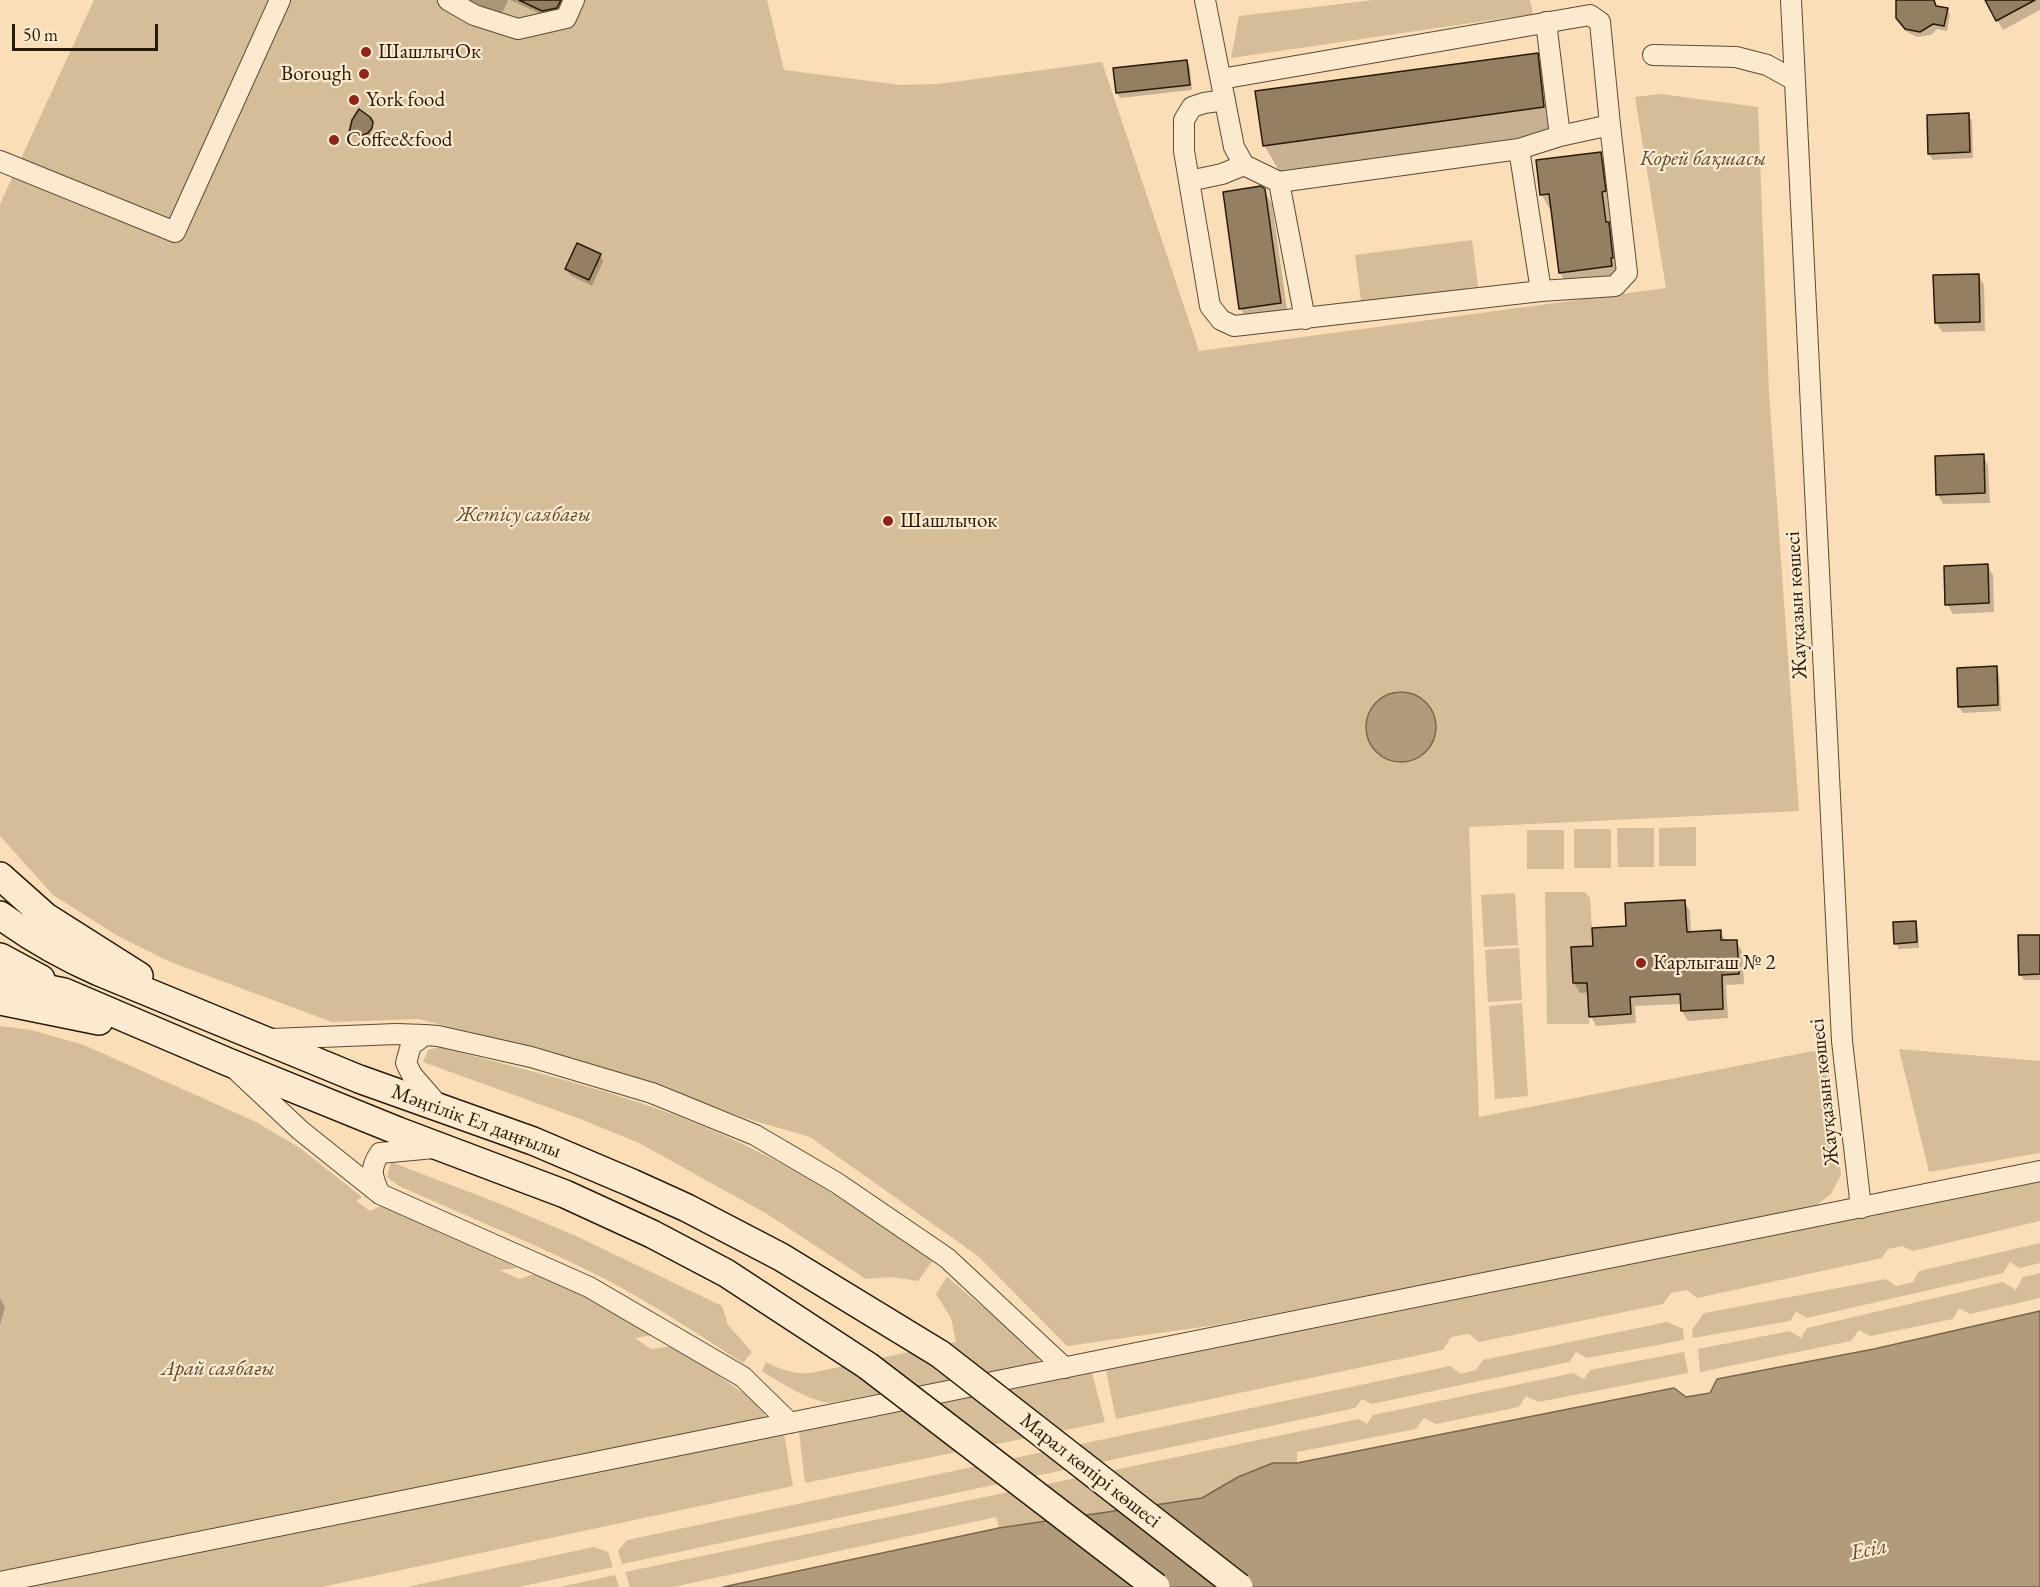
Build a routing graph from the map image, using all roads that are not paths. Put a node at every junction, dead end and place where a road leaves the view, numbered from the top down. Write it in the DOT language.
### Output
graph roads {
  1 [pos="280,0"];
  2 [pos="448,0"];
  3 [pos="574,0"];
  4 [pos="1205,0"];
  5 [pos="1791,0"];
  6 [pos="1546,22"];
  7 [pos="1653,55"];
  8 [pos="1221,79"];
  9 [pos="1794,80"];
  10 [pos="1225,100"];
  11 [pos="1610,124"];
  12 [pos="1560,136"];
  13 [pos="1519,149"];
  14 [pos="0,161"];
  15 [pos="1244,165"];
  16 [pos="1189,181"];
  17 [pos="1279,182"];
  18 [pos="1540,291"];
  19 [pos="1305,319"];
  20 [pos="0,876"];
  21 [pos="0,915"];
  22 [pos="0,957"];
  23 [pos="0,979"];
  24 [pos="64,992"];
  25 [pos="0,1001"];
  26 [pos="199,1013"];
  27 [pos="425,1035"];
  28 [pos="260,1039"];
  29 [pos="202,1050"];
  30 [pos="228,1062"];
  31 [pos="441,1108"];
  32 [pos="442,1147"];
  33 [pos="2040,1171"];
  34 [pos="380,1194"];
  35 [pos="1862,1208"];
  36 [pos="940,1354"];
  37 [pos="1065,1368"];
  38 [pos="790,1423"];
  39 [pos="0,1582"];
  40 [pos="1156,1587"];
  41 [pos="1239,1587"];
  1 -- 14 [label="street"];
  2 -- 3 [label="street"];
  4 -- 8 [label="street"];
  5 -- 9 [label="street, Жауқазын көшесі"];
  6 -- 8 [label="street"];
  6 -- 11 [label="street"];
  6 -- 12 [label="street"];
  7 -- 9 [label="street"];
  8 -- 10 [label="street"];
  9 -- 35 [label="street, Жауқазын көшесі"];
  10 -- 15 [label="street"];
  10 -- 16 [label="street"];
  11 -- 12 [label="street"];
  11 -- 18 [label="street"];
  12 -- 13 [label="street"];
  13 -- 17 [label="street"];
  13 -- 18 [label="street"];
  15 -- 16 [label="street"];
  15 -- 17 [label="street"];
  16 -- 19 [label="street"];
  17 -- 19 [label="street"];
  18 -- 19 [label="street"];
  20 -- 26 [label="main road"];
  21 -- 26 [label="main road, Мәңгілік Ел даңғылы"];
  22 -- 24 [label="main road"];
  23 -- 24 [label="main road, Мәңгілік Ел даңғылы"];
  24 -- 29 [label="main road, Мәңгілік Ел даңғылы"];
  25 -- 29 [label="main road"];
  26 -- 28 [label="main road, Мәңгілік Ел даңғылы"];
  27 -- 28 [label="street"];
  27 -- 31 [label="street"];
  27 -- 37 [label="street"];
  28 -- 31 [label="main road, Мәңгілік Ел даңғылы"];
  29 -- 30 [label="main road, Мәңгілік Ел даңғылы"];
  30 -- 32 [label="main road, Мәңгілік Ел даңғылы"];
  30 -- 34 [label="street"];
  31 -- 36 [label="main road, Мәңгілік Ел даңғылы"];
  32 -- 34 [label="street"];
  32 -- 40 [label="main road, Мәңгілік Ел даңғылы, bridge"];
  33 -- 35 [label="street"];
  34 -- 38 [label="street"];
  35 -- 37 [label="street"];
  36 -- 41 [label="main road, Марал көпірі көшесі, bridge"];
  37 -- 38 [label="street"];
  38 -- 39 [label="street"];
}
